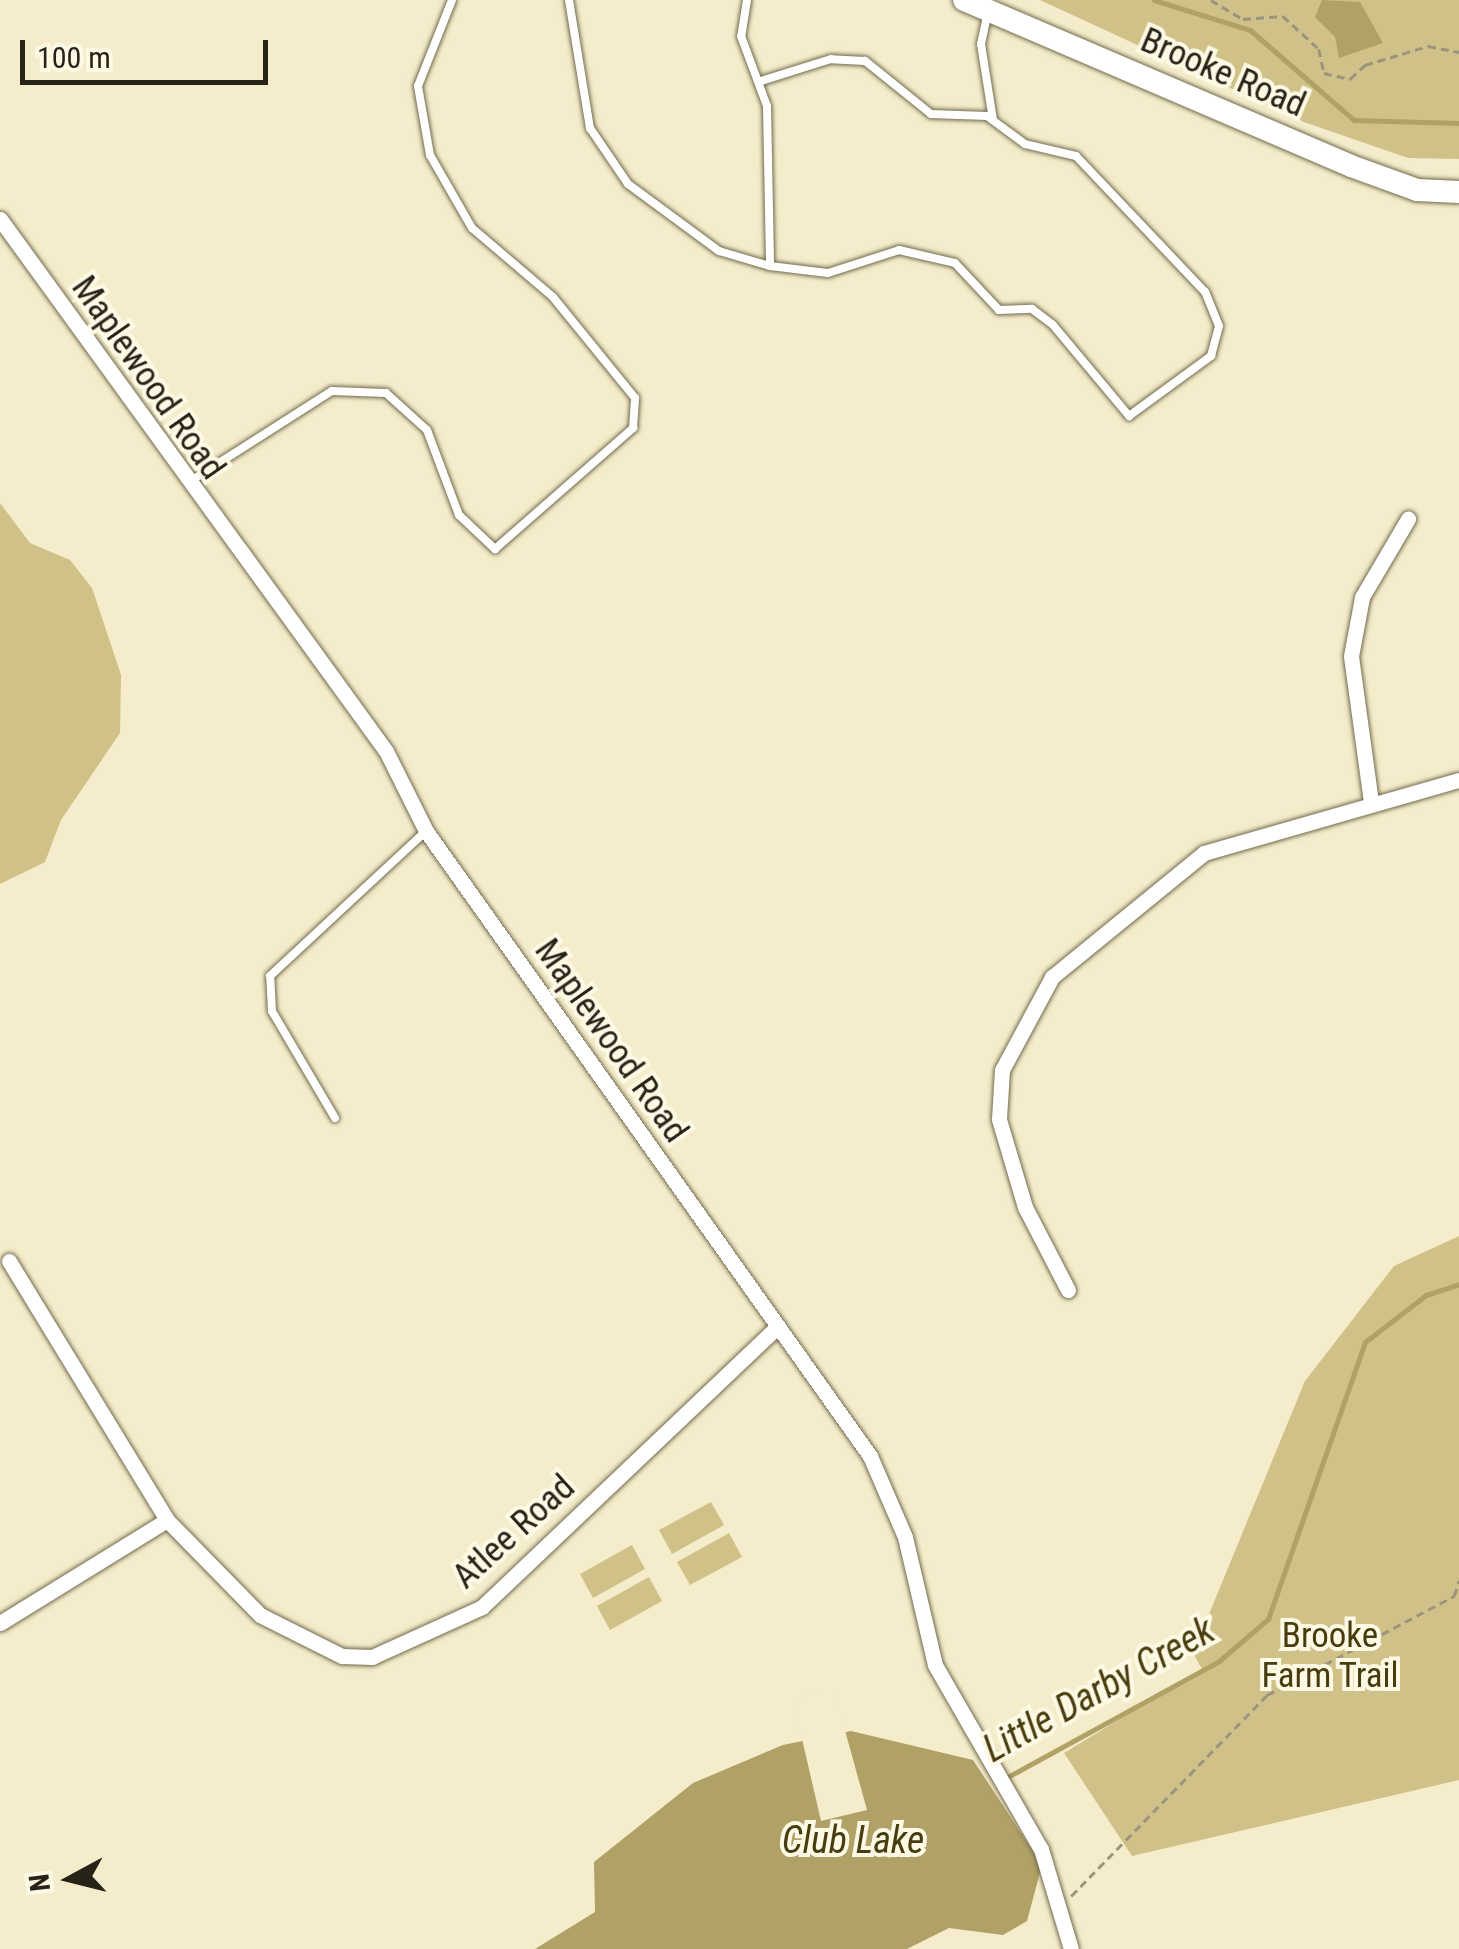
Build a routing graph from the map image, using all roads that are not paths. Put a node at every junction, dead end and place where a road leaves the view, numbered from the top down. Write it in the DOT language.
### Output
graph roads {
  1 [pos="452,0"];
  2 [pos="569,0"];
  3 [pos="747,0"];
  4 [pos="964,0"];
  5 [pos="988,11"];
  6 [pos="762,81"];
  7 [pos="993,121"];
  8 [pos="1459,192"];
  9 [pos="0,219"];
  10 [pos="770,266"];
  11 [pos="185,484"];
  12 [pos="1408,519"];
  13 [pos="1459,780"];
  14 [pos="1371,802"];
  15 [pos="426,831"];
  16 [pos="335,1118"];
  17 [pos="9,1261"];
  18 [pos="1068,1290"];
  19 [pos="776,1328"];
  20 [pos="167,1520"];
  21 [pos="0,1623"];
  22 [pos="1072,1949"];
  1 -- 11 [label="lane"];
  2 -- 10 [label="lane"];
  3 -- 6 [label="lane"];
  4 -- 5 [label="main road, Brooke Road"];
  5 -- 7 [label="lane"];
  5 -- 8 [label="main road, Brooke Road"];
  6 -- 7 [label="lane"];
  6 -- 10 [label="lane"];
  7 -- 10 [label="lane"];
  9 -- 11 [label="street, Maplewood Road"];
  11 -- 15 [label="street, Maplewood Road"];
  12 -- 14 [label="street"];
  13 -- 14 [label="street"];
  14 -- 18 [label="street"];
  15 -- 16 [label="lane"];
  15 -- 19 [label="street, Maplewood Road"];
  17 -- 20 [label="street, Atlee Road"];
  19 -- 20 [label="street, Atlee Road"];
  19 -- 22 [label="street, Maplewood Road"];
  20 -- 21 [label="street"];
}
